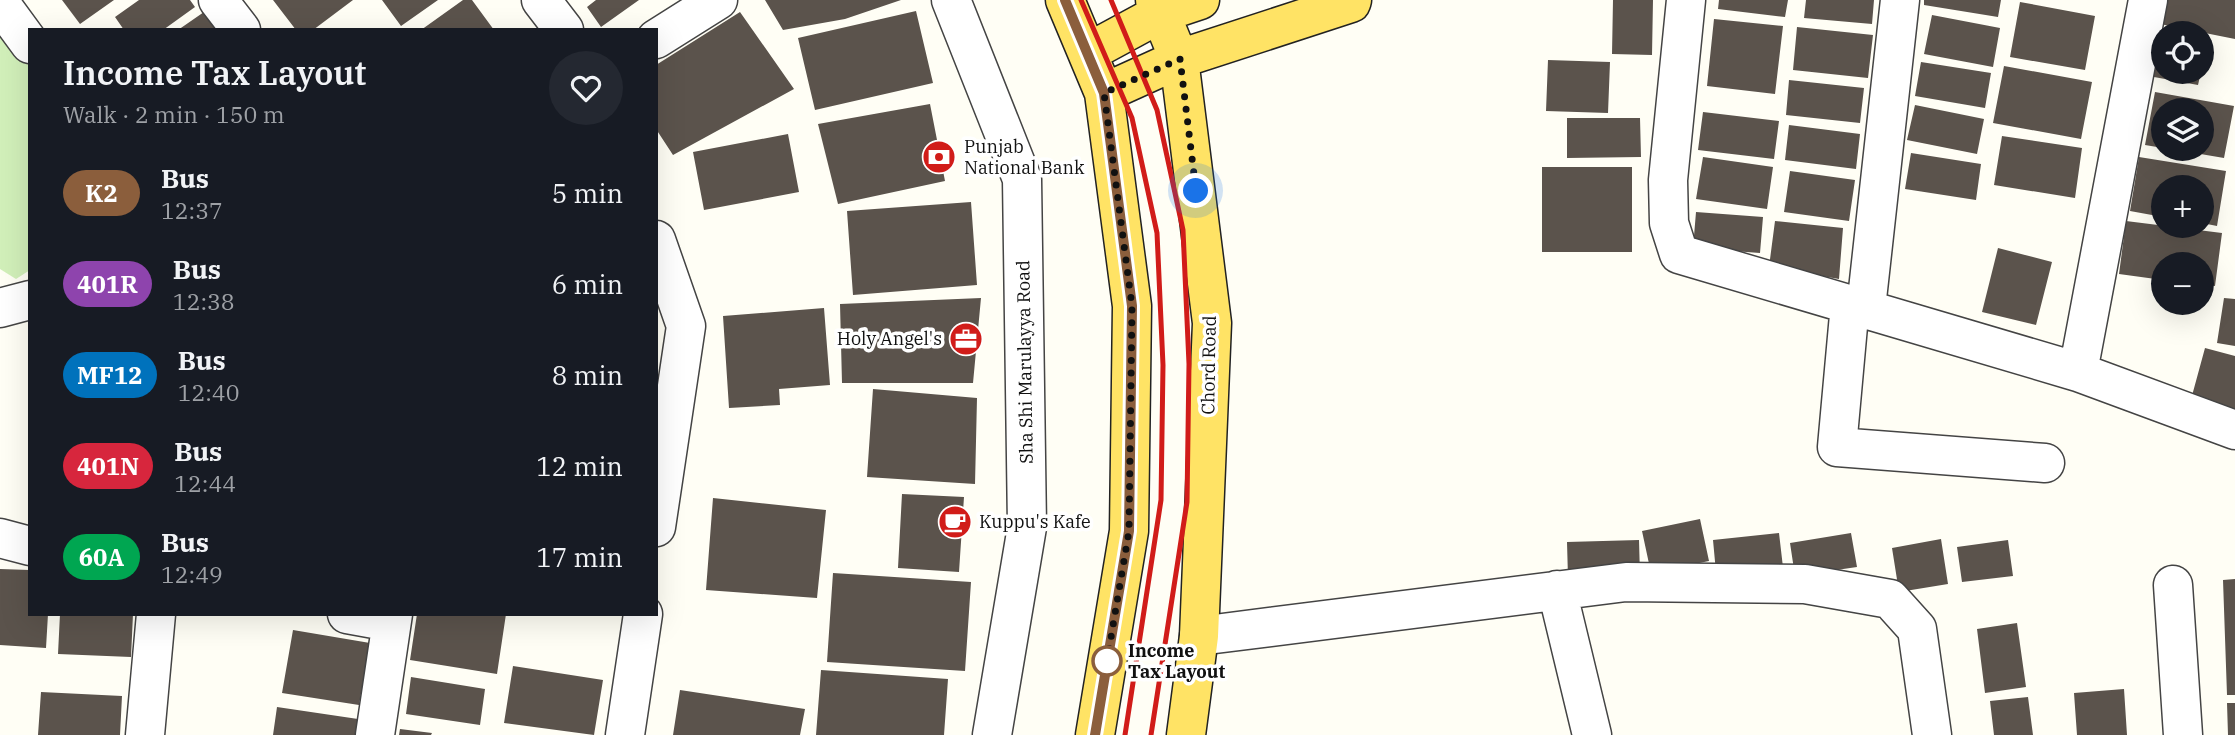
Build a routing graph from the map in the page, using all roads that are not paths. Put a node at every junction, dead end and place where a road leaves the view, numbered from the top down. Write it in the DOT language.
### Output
graph roads {
  1 [pos="218,0"];
  2 [pos="541,0"];
  3 [pos="718,0"];
  4 [pos="951,0"];
  5 [pos="1065,0"];
  6 [pos="1200,0"];
  7 [pos="1352,0"];
  8 [pos="1686,0"];
  9 [pos="1900,0"];
  10 [pos="2148,0"];
  11 [pos="0,3"];
  12 [pos="1158,6"];
  13 [pos="239,28"];
  14 [pos="562,28"];
  15 [pos="658,37"];
  16 [pos="28,41"];
  17 [pos="1089,52"];
  18 [pos="1180,59"];
  19 [pos="1104,93"];
  20 [pos="658,246"];
  21 [pos="28,301"];
  22 [pos="1858,306"];
  23 [pos="0,308"];
  24 [pos="2078,372"];
  25 [pos="2235,430"];
  26 [pos="2045,463"];
  27 [pos="658,514"];
  28 [pos="0,538"];
  29 [pos="28,546"];
  30 [pos="2173,585"];
  31 [pos="1557,590"];
  32 [pos="156,616"];
  33 [pos="369,616"];
  34 [pos="643,616"];
  35 [pos="392,618"];
  36 [pos="1199,636"];
  37 [pos="145,735"];
  38 [pos="375,735"];
  39 [pos="625,735"];
  40 [pos="992,735"];
  41 [pos="1095,735"];
  42 [pos="1186,735"];
  43 [pos="1592,735"];
  44 [pos="1932,735"];
  45 [pos="2183,735"];
  1 -- 13 [label="street"];
  2 -- 14 [label="street"];
  3 -- 15 [label="street"];
  4 -- 40 [label="street, Sha Shi Marulayya Road"];
  5 -- 17 [label="main road"];
  6 -- 12 [label="main road"];
  7 -- 18 [label="main road"];
  8 -- 22 [label="street"];
  9 -- 22 [label="street"];
  10 -- 24 [label="street"];
  11 -- 16 [label="street"];
  12 -- 17 [label="main road"];
  12 -- 18 [label="main road, Chord Road"];
  17 -- 19 [label="main road"];
  18 -- 19 [label="main road"];
  18 -- 36 [label="main road, Chord Road"];
  19 -- 41 [label="main road"];
  20 -- 27 [label="street"];
  21 -- 23 [label="street"];
  22 -- 24 [label="street"];
  22 -- 26 [label="street"];
  24 -- 25 [label="street"];
  28 -- 29 [label="street"];
  30 -- 45 [label="street"];
  31 -- 36 [label="street"];
  31 -- 43 [label="street"];
  31 -- 44 [label="street"];
  32 -- 37 [label="street"];
  33 -- 35 [label="street"];
  34 -- 39 [label="street"];
  35 -- 38 [label="street"];
  36 -- 42 [label="main road, Chord Road"];
}
